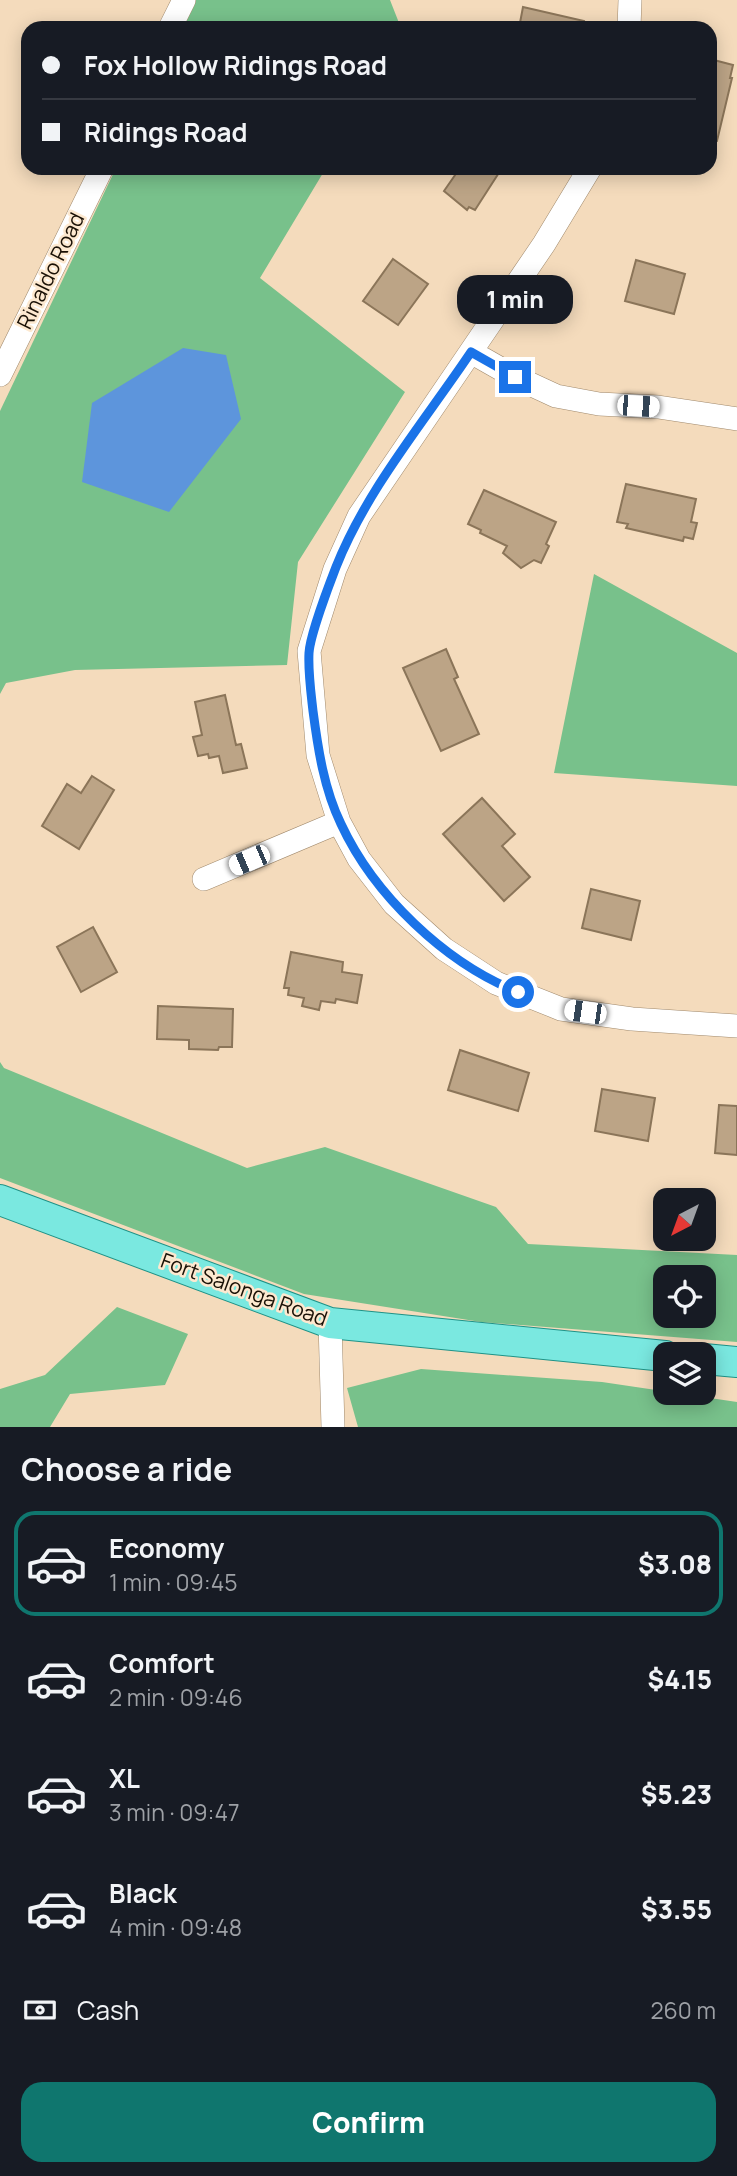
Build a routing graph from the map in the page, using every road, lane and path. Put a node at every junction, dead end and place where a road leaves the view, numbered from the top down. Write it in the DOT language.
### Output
graph roads {
  1 [pos="184,0"];
  2 [pos="630,0"];
  3 [pos="174,21"];
  4 [pos="629,21"];
  5 [pos="98,175"];
  6 [pos="586,175"];
  7 [pos="7,341"];
  8 [pos="471,352"];
  9 [pos="0,375"];
  10 [pos="737,419"];
  11 [pos="339,822"];
  12 [pos="204,879"];
  13 [pos="737,1026"];
  14 [pos="0,1200"];
  15 [pos="330,1322"];
  16 [pos="653,1355"];
  17 [pos="716,1360"];
  18 [pos="737,1362"];
  19 [pos="333,1427"];
  1 -- 3 [label="street"];
  2 -- 4 [label="street"];
  5 -- 7 [label="street, Rinaldo Road"];
  6 -- 8 [label="street"];
  7 -- 9 [label="street, Rinaldo Road"];
  8 -- 10 [label="street"];
  8 -- 11 [label="street"];
  11 -- 12 [label="street"];
  11 -- 13 [label="street"];
  14 -- 15 [label="main road, Fort Salonga Road"];
  15 -- 16 [label="main road, Fort Salonga Road"];
  15 -- 19 [label="street"];
  17 -- 18 [label="main road"];
}
